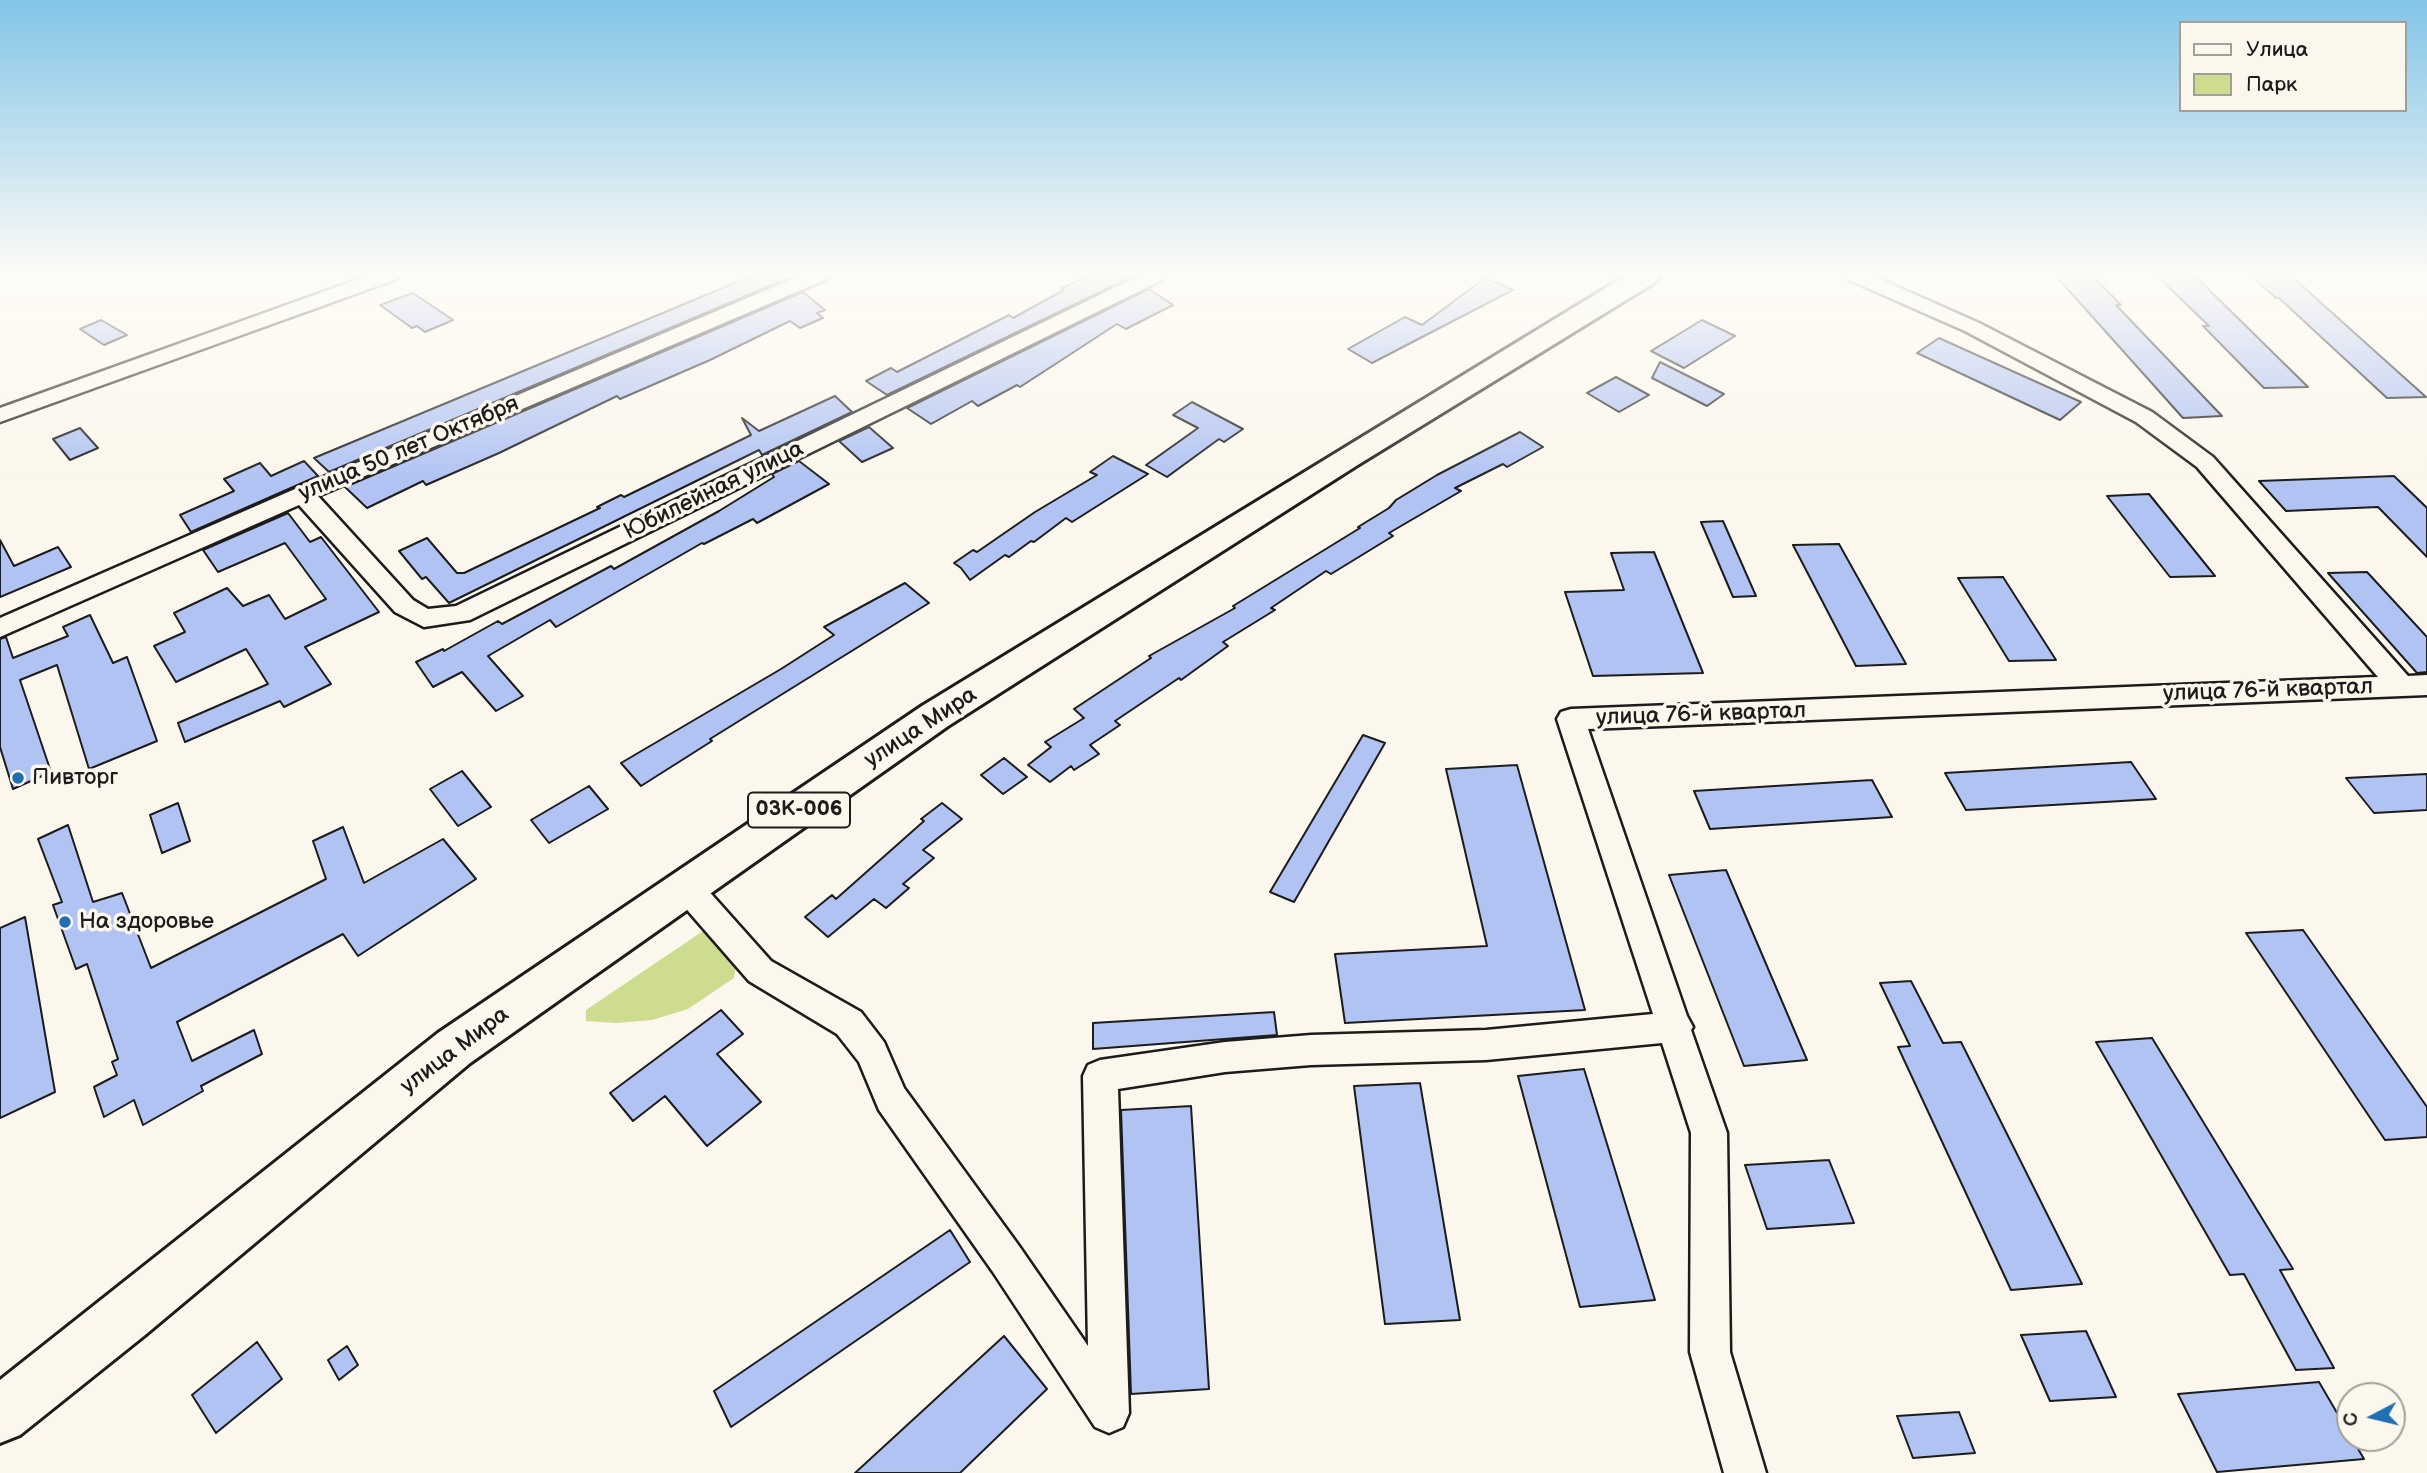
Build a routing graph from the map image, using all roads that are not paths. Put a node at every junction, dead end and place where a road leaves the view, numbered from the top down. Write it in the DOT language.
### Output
graph roads {
  1 [pos="199,344"];
  2 [pos="658,344"];
  3 [pos="1016,344"];
  4 [pos="1534,344"];
  5 [pos="2004,344"];
  6 [pos="0,415"];
  7 [pos="303,494"];
  8 [pos="0,628"];
  9 [pos="2414,685"];
  10 [pos="686,887"];
  11 [pos="1676,1027"];
  12 [pos="0,1415"];
  13 [pos="1745,1473"];
  1 -- 6 [label="street"];
  2 -- 7 [label="street, улица 50 лет Октября"];
  3 -- 7 [label="street, Юбилейная улица"];
  4 -- 10 [label="main road, улица Мира / 03К-006"];
  5 -- 9 [label="street, улица 76-й квартал"];
  7 -- 8 [label="street, улица 50 лет Октября"];
  9 -- 11 [label="street, улица 76-й квартал"];
  10 -- 11 [label="street"];
  10 -- 12 [label="main road, улица Мира / 03К-006"];
  11 -- 13 [label="street, улица 76-й квартал"];
}
